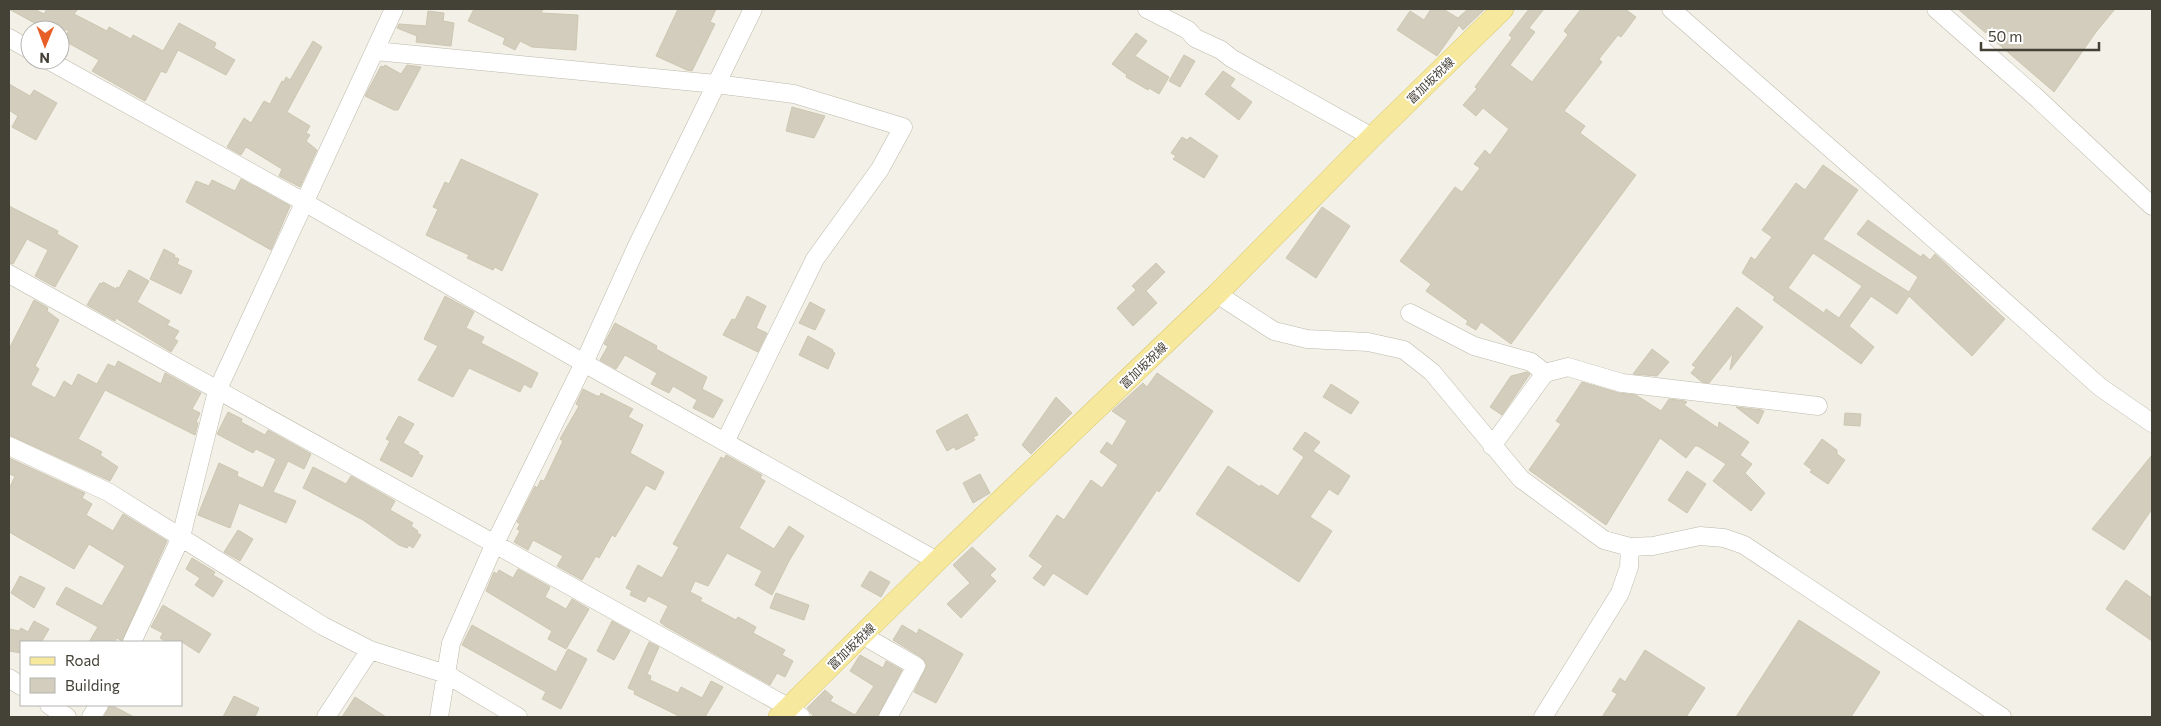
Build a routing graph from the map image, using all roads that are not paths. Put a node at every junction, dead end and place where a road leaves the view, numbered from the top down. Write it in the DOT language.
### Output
graph roads {
  1 [pos="753,9"];
  2 [pos="1147,9"];
  3 [pos="1503,9"];
  4 [pos="1670,9"];
  5 [pos="1936,9"];
  6 [pos="390,11"];
  7 [pos="9,38"];
  8 [pos="20,44"];
  9 [pos="375,50"];
  10 [pos="66,70"];
  11 [pos="716,84"];
  12 [pos="1372,137"];
  13 [pos="304,202"];
  14 [pos="2152,206"];
  15 [pos="9,274"];
  16 [pos="1218,294"];
  17 [pos="1410,313"];
  18 [pos="584,363"];
  19 [pos="1545,373"];
  20 [pos="217,391"];
  21 [pos="1818,406"];
  22 [pos="2152,423"];
  23 [pos="725,442"];
  24 [pos="9,446"];
  25 [pos="1492,446"];
  26 [pos="181,537"];
  27 [pos="495,544"];
  28 [pos="1630,547"];
  29 [pos="938,561"];
  30 [pos="862,635"];
  31 [pos="132,641"];
  32 [pos="370,650"];
  33 [pos="446,674"];
  34 [pos="9,678"];
  35 [pos="20,685"];
  36 [pos="50,706"];
  37 [pos="98,706"];
  38 [pos="789,714"];
  39 [pos="67,717"];
  40 [pos="91,717"];
  41 [pos="326,717"];
  42 [pos="439,717"];
  43 [pos="518,717"];
  44 [pos="888,717"];
  45 [pos="1543,717"];
  46 [pos="2002,717"];
  1 -- 11 [label="street"];
  2 -- 12 [label="street"];
  3 -- 12 [label="main road, 富加坂祝線"];
  4 -- 22 [label="street"];
  5 -- 14 [label="street"];
  6 -- 9 [label="street"];
  7 -- 8 [label="street"];
  9 -- 11 [label="street"];
  9 -- 13 [label="street"];
  10 -- 13 [label="street"];
  11 -- 18 [label="street"];
  11 -- 23 [label="street"];
  12 -- 16 [label="main road, 富加坂祝線"];
  13 -- 18 [label="street"];
  13 -- 20 [label="street"];
  15 -- 20 [label="street"];
  16 -- 25 [label="street"];
  16 -- 29 [label="main road, 富加坂祝線"];
  17 -- 19 [label="street"];
  18 -- 23 [label="street"];
  18 -- 27 [label="street"];
  19 -- 21 [label="street"];
  19 -- 25 [label="street"];
  20 -- 26 [label="street"];
  20 -- 27 [label="street"];
  23 -- 29 [label="street"];
  24 -- 26 [label="street"];
  25 -- 28 [label="street"];
  26 -- 31 [label="street"];
  26 -- 32 [label="street"];
  27 -- 33 [label="street"];
  27 -- 38 [label="street"];
  28 -- 45 [label="street"];
  28 -- 46 [label="street"];
  29 -- 30 [label="main road, 富加坂祝線"];
  30 -- 38 [label="main road, 富加坂祝線"];
  30 -- 44 [label="street"];
  32 -- 33 [label="street"];
  32 -- 41 [label="street"];
  33 -- 42 [label="street"];
  33 -- 43 [label="street"];
  34 -- 35 [label="street"];
  36 -- 39 [label="street"];
  37 -- 40 [label="street"];
}
